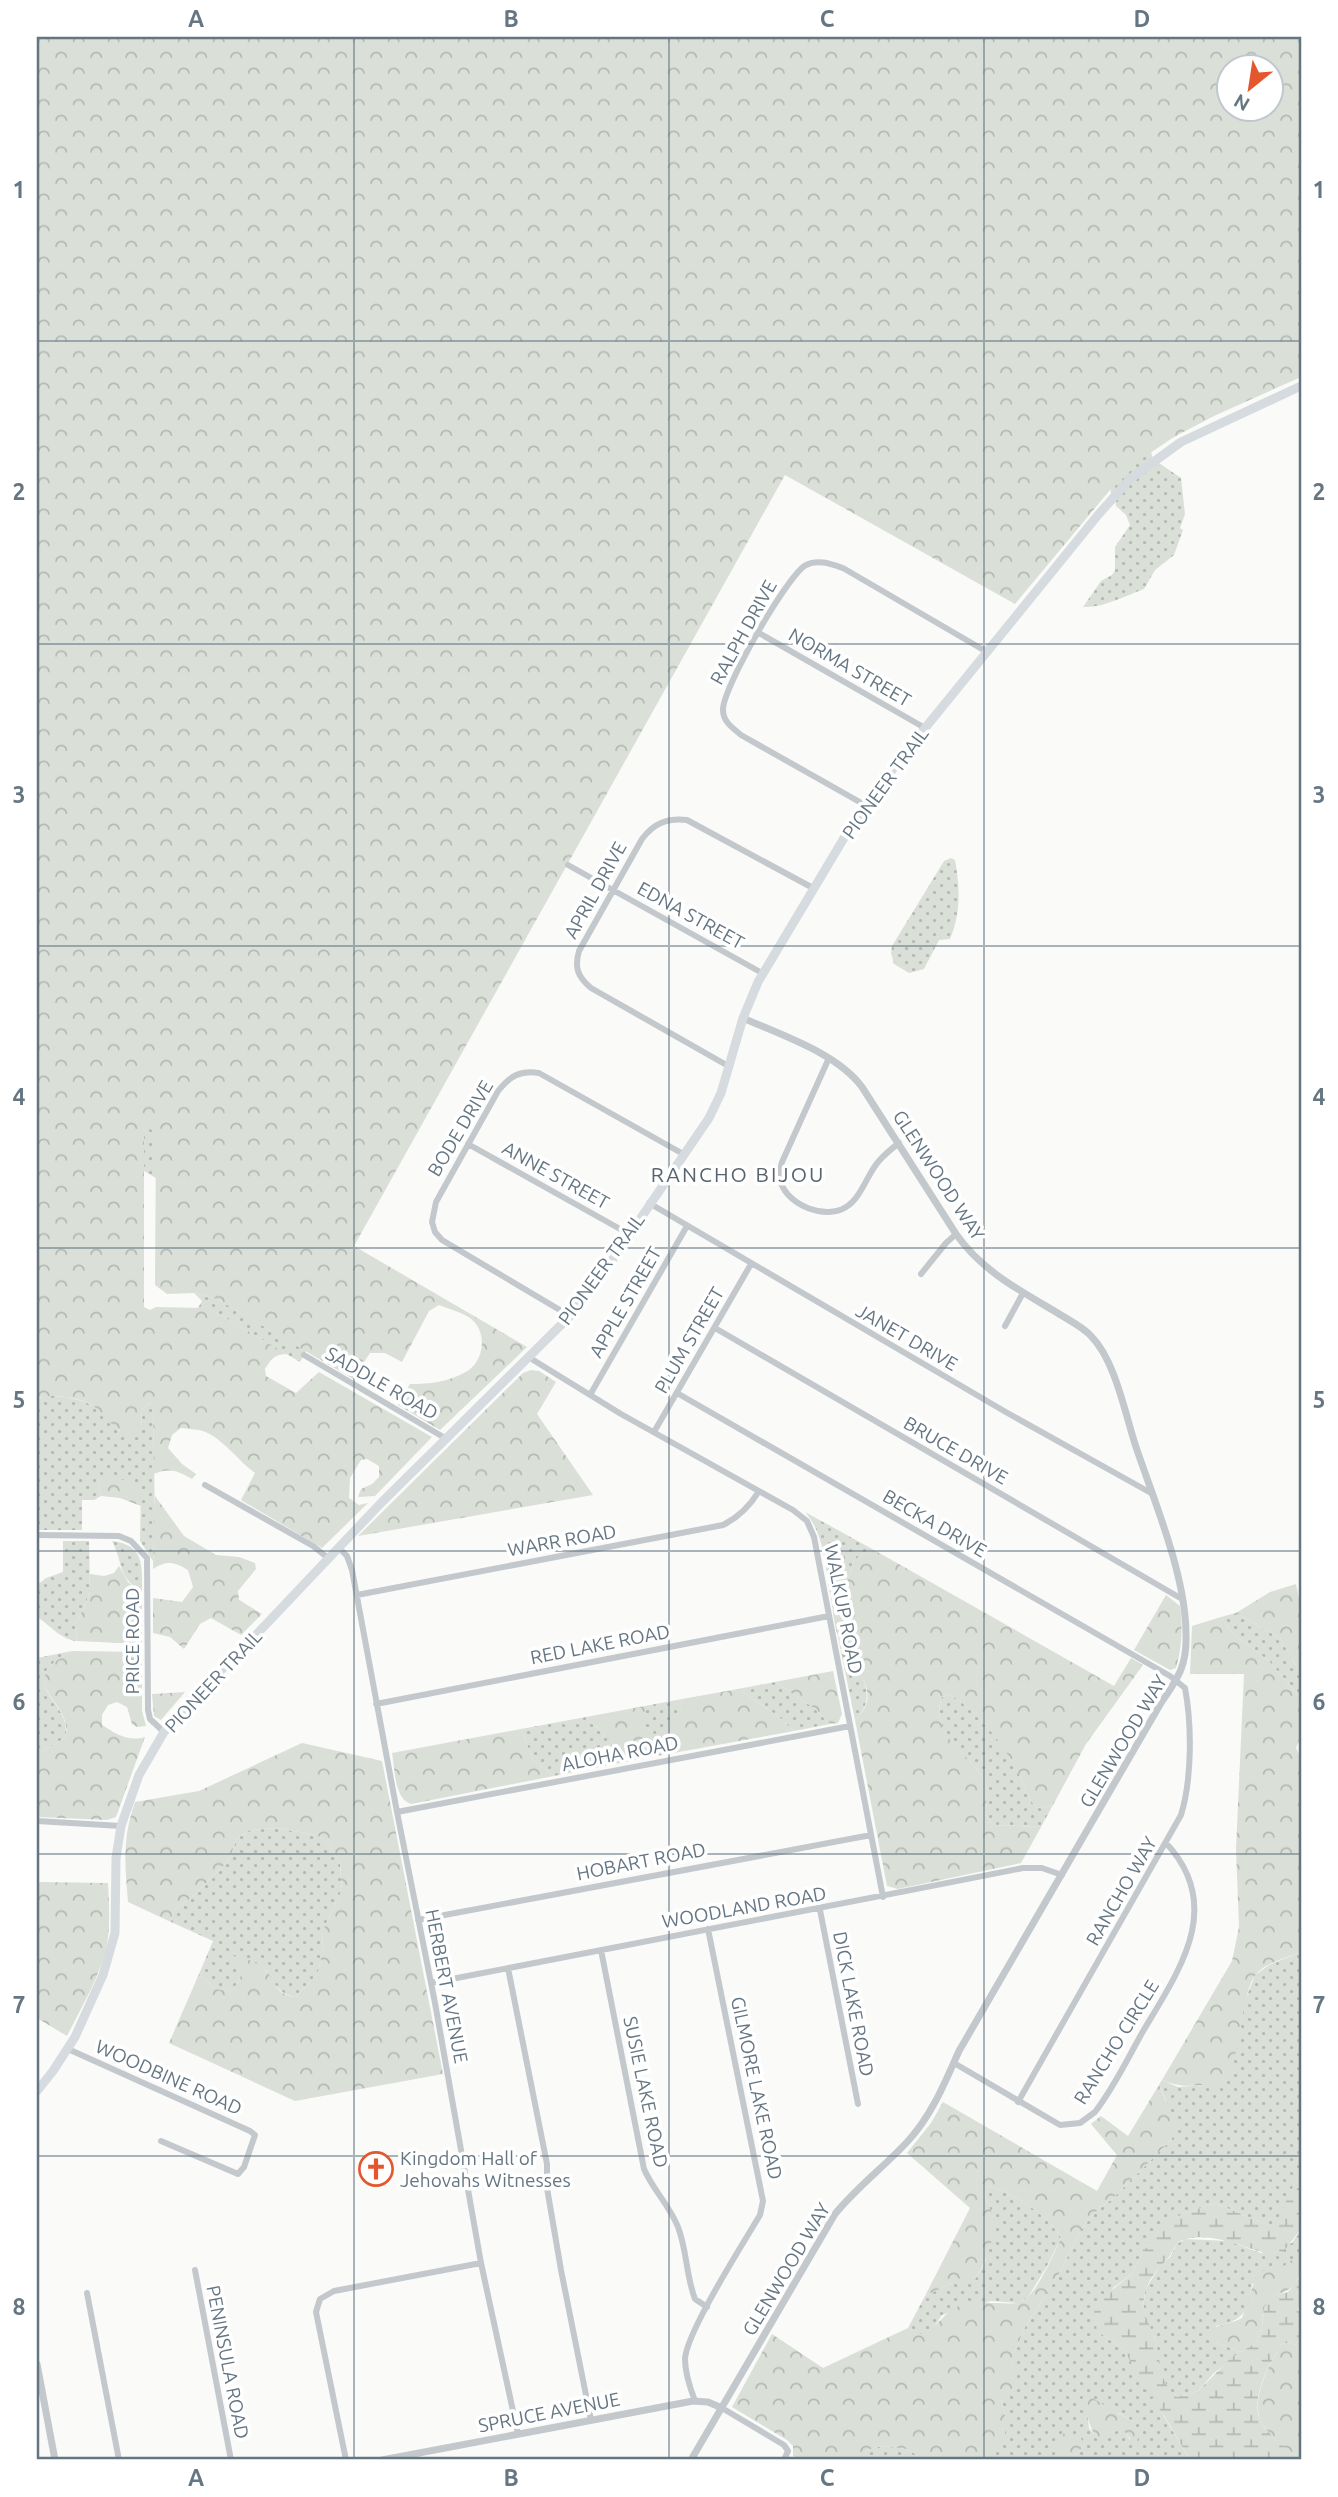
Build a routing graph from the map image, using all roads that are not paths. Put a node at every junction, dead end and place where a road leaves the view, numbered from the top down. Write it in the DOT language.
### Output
graph roads {
  1 [pos="1301,386"];
  2 [pos="759,633"];
  3 [pos="987,652"];
  4 [pos="925,728"];
  5 [pos="865,805"];
  6 [pos="568,865"];
  7 [pos="813,888"];
  8 [pos="613,890"];
  9 [pos="762,973"];
  10 [pos="743,1018"];
  11 [pos="829,1058"];
  12 [pos="730,1067"];
  13 [pos="899,1143"];
  14 [pos="468,1144"];
  15 [pos="685,1155"];
  16 [pos="649,1203"];
  17 [pos="687,1226"];
  18 [pos="629,1234"];
  19 [pos="956,1234"];
  20 [pos="751,1264"];
  21 [pos="921,1274"];
  22 [pos="1023,1293"];
  23 [pos="570,1316"];
  24 [pos="1005,1326"];
  25 [pos="715,1328"];
  26 [pos="304,1356"];
  27 [pos="530,1358"];
  28 [pos="677,1393"];
  29 [pos="590,1395"];
  30 [pos="654,1432"];
  31 [pos="445,1438"];
  32 [pos="205,1485"];
  33 [pos="759,1491"];
  34 [pos="1151,1493"];
  35 [pos="37,1535"];
  36 [pos="338,1547"];
  37 [pos="328,1558"];
  38 [pos="357,1595"];
  39 [pos="1182,1599"];
  40 [pos="829,1616"];
  41 [pos="1177,1681"];
  42 [pos="376,1704"];
  43 [pos="850,1726"];
  44 [pos="164,1732"];
  45 [pos="397,1812"];
  46 [pos="37,1821"];
  47 [pos="121,1826"];
  48 [pos="871,1835"];
  49 [pos="1166,1843"];
  50 [pos="1062,1875"];
  51 [pos="883,1897"];
  52 [pos="820,1910"];
  53 [pos="418,1920"];
  54 [pos="708,1929"];
  55 [pos="601,1950"];
  56 [pos="508,1968"];
  57 [pos="431,1983"];
  58 [pos="68,2049"];
  59 [pos="954,2063"];
  60 [pos="37,2091"];
  61 [pos="1018,2102"];
  62 [pos="858,2104"];
  63 [pos="161,2141"];
  64 [pos="481,2263"];
  65 [pos="195,2270"];
  66 [pos="87,2293"];
  67 [pos="707,2308"];
  68 [pos="37,2364"];
  69 [pos="695,2401"];
  70 [pos="722,2408"];
  71 [pos="591,2420"];
  72 [pos="518,2434"];
  73 [pos="55,2460"];
  74 [pos="119,2460"];
  75 [pos="230,2460"];
  76 [pos="345,2460"];
  77 [pos="382,2460"];
  78 [pos="691,2460"];
  79 [pos="784,2460"];
  1 -- 3 [label="main road, PIONEER TRAIL"];
  2 -- 3 [label="street, RALPH DRIVE"];
  2 -- 4 [label="street, NORMA STREET"];
  2 -- 5 [label="street, RALPH DRIVE"];
  3 -- 4 [label="main road, PIONEER TRAIL"];
  4 -- 5 [label="main road, PIONEER TRAIL"];
  5 -- 7 [label="main road, PIONEER TRAIL"];
  6 -- 8 [label="street, EDNA STREET"];
  7 -- 8 [label="street, APRIL DRIVE"];
  7 -- 9 [label="main road, PIONEER TRAIL"];
  8 -- 9 [label="street, EDNA STREET"];
  8 -- 12 [label="street, APRIL DRIVE"];
  9 -- 10 [label="main road, PIONEER TRAIL"];
  10 -- 11 [label="street, GLENWOOD WAY"];
  10 -- 12 [label="main road, PIONEER TRAIL"];
  11 -- 13 [label="street, GLENWOOD WAY"];
  11 -- 13 [label="street"];
  12 -- 15 [label="main road, PIONEER TRAIL"];
  13 -- 19 [label="street, GLENWOOD WAY"];
  14 -- 15 [label="street, BODE DRIVE"];
  14 -- 18 [label="street, ANNE STREET"];
  14 -- 23 [label="street, BODE DRIVE"];
  15 -- 16 [label="main road, PIONEER TRAIL"];
  16 -- 17 [label="street, JANET DRIVE"];
  16 -- 18 [label="main road, PIONEER TRAIL"];
  17 -- 20 [label="street, JANET DRIVE"];
  17 -- 29 [label="street, APPLE STREET"];
  18 -- 23 [label="main road, PIONEER TRAIL"];
  19 -- 21 [label="street"];
  19 -- 22 [label="street, GLENWOOD WAY"];
  20 -- 25 [label="street, PLUM STREET"];
  20 -- 34 [label="street, JANET DRIVE"];
  22 -- 24 [label="street"];
  22 -- 34 [label="street, GLENWOOD WAY"];
  23 -- 27 [label="main road, PIONEER TRAIL"];
  25 -- 28 [label="street, PLUM STREET"];
  25 -- 39 [label="street, BRUCE DRIVE"];
  26 -- 31 [label="street, SADDLE ROAD"];
  27 -- 29 [label="street, WALKUP ROAD"];
  27 -- 31 [label="main road, PIONEER TRAIL"];
  28 -- 30 [label="street, PLUM STREET"];
  28 -- 41 [label="street, BECKA DRIVE"];
  29 -- 30 [label="street, WALKUP ROAD"];
  30 -- 33 [label="street, WALKUP ROAD"];
  31 -- 36 [label="main road, PIONEER TRAIL"];
  32 -- 37 [label="street"];
  33 -- 38 [label="street, WARR ROAD"];
  33 -- 40 [label="street, WALKUP ROAD"];
  34 -- 39 [label="street, GLENWOOD WAY"];
  35 -- 44 [label="street, PRICE ROAD"];
  36 -- 37 [label="main road, PIONEER TRAIL"];
  36 -- 38 [label="street, HERBERT AVENUE"];
  37 -- 44 [label="main road, PIONEER TRAIL"];
  38 -- 42 [label="street, HERBERT AVENUE"];
  39 -- 41 [label="street, GLENWOOD WAY"];
  40 -- 42 [label="street, RED LAKE ROAD"];
  40 -- 43 [label="street, WALKUP ROAD"];
  41 -- 49 [label="street, RANCHO WAY"];
  41 -- 50 [label="street, GLENWOOD WAY"];
  42 -- 45 [label="street, HERBERT AVENUE"];
  43 -- 45 [label="street, ALOHA ROAD"];
  43 -- 48 [label="street, WALKUP ROAD"];
  44 -- 47 [label="main road, PIONEER TRAIL"];
  45 -- 53 [label="street, HERBERT AVENUE"];
  46 -- 47 [label="street"];
  47 -- 58 [label="main road, PIONEER TRAIL"];
  48 -- 51 [label="street, WALKUP ROAD"];
  48 -- 53 [label="street, HOBART ROAD"];
  49 -- 61 [label="street, RANCHO WAY"];
  49 -- 61 [label="street, RANCHO CIRCLE"];
  50 -- 51 [label="street, WOODLAND ROAD"];
  50 -- 59 [label="street, GLENWOOD WAY"];
  51 -- 52 [label="street, WOODLAND ROAD"];
  52 -- 54 [label="street, WOODLAND ROAD"];
  52 -- 62 [label="street, DICK LAKE ROAD"];
  53 -- 57 [label="street, HERBERT AVENUE"];
  54 -- 55 [label="street, WOODLAND ROAD"];
  54 -- 67 [label="street, GILMORE LAKE ROAD"];
  55 -- 56 [label="street, WOODLAND ROAD"];
  55 -- 67 [label="street, SUSIE LAKE ROAD"];
  56 -- 57 [label="street, WOODLAND ROAD"];
  56 -- 71 [label="street"];
  57 -- 64 [label="street, HERBERT AVENUE"];
  58 -- 60 [label="main road, PIONEER TRAIL"];
  58 -- 63 [label="street, WOODBINE ROAD"];
  59 -- 61 [label="street, RANCHO CIRCLE"];
  59 -- 70 [label="street, GLENWOOD WAY"];
  64 -- 72 [label="street, HERBERT AVENUE"];
  64 -- 76 [label="street"];
  65 -- 75 [label="street, PENINSULA ROAD"];
  66 -- 74 [label="street"];
  67 -- 69 [label="street, GILMORE LAKE ROAD"];
  68 -- 73 [label="street"];
  69 -- 70 [label="street, SPRUCE AVENUE"];
  69 -- 71 [label="street, SPRUCE AVENUE"];
  70 -- 78 [label="street, GLENWOOD WAY"];
  70 -- 79 [label="street"];
  71 -- 72 [label="street, SPRUCE AVENUE"];
  72 -- 77 [label="street, SPRUCE AVENUE"];
}
